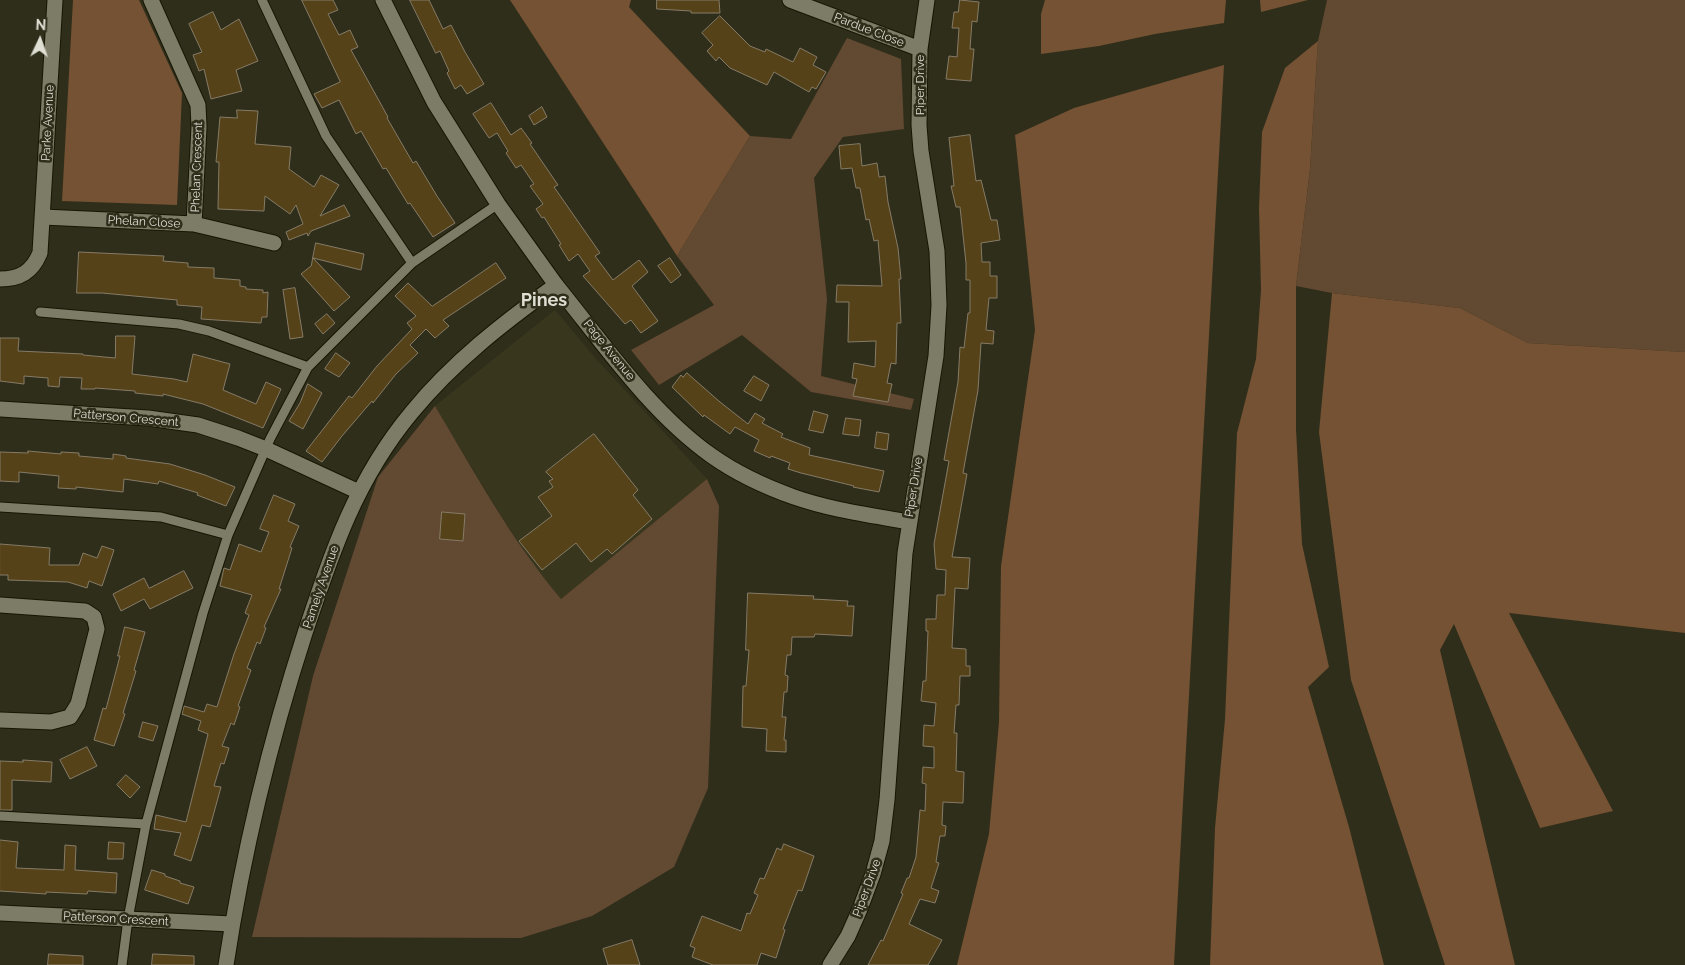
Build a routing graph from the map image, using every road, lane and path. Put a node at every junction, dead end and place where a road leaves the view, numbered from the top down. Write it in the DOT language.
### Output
graph roads {
  1 [pos="55,0"];
  2 [pos="151,0"];
  3 [pos="262,0"];
  4 [pos="384,0"];
  5 [pos="790,0"];
  6 [pos="927,0"];
  7 [pos="920,49"];
  8 [pos="498,204"];
  9 [pos="43,217"];
  10 [pos="194,224"];
  11 [pos="274,243"];
  12 [pos="412,263"];
  13 [pos="0,278"];
  14 [pos="556,285"];
  15 [pos="40,312"];
  16 [pos="308,366"];
  17 [pos="0,409"];
  18 [pos="266,449"];
  19 [pos="358,492"];
  20 [pos="0,507"];
  21 [pos="909,522"];
  22 [pos="228,535"];
  23 [pos="0,605"];
  24 [pos="0,720"];
  25 [pos="0,816"];
  26 [pos="146,824"];
  27 [pos="0,913"];
  28 [pos="128,919"];
  29 [pos="232,924"];
  30 [pos="122,965"];
  31 [pos="226,965"];
  32 [pos="830,965"];
  1 -- 9 [label="street, Parke Avenue"];
  2 -- 10 [label="street, Phelan Crescent"];
  3 -- 12 [label="lane"];
  4 -- 8 [label="street, Page Avenue"];
  5 -- 7 [label="street, Pardue Close"];
  6 -- 7 [label="street, Piper Drive"];
  7 -- 21 [label="street, Piper Drive"];
  8 -- 12 [label="lane"];
  8 -- 14 [label="street, Page Avenue"];
  9 -- 10 [label="street, Phelan Close"];
  9 -- 13 [label="street, Parke Avenue"];
  10 -- 11 [label="street, Phelan Close"];
  12 -- 16 [label="lane"];
  14 -- 19 [label="street, Pamely Avenue"];
  14 -- 21 [label="street, Page Avenue"];
  15 -- 16 [label="lane"];
  16 -- 18 [label="lane"];
  17 -- 18 [label="street, Patterson Crescent"];
  18 -- 19 [label="street, Patterson Crescent"];
  18 -- 22 [label="lane"];
  19 -- 29 [label="street, Pamely Avenue"];
  20 -- 22 [label="lane"];
  21 -- 32 [label="street, Piper Drive"];
  22 -- 26 [label="lane"];
  23 -- 24 [label="street"];
  25 -- 26 [label="lane"];
  26 -- 28 [label="lane"];
  27 -- 28 [label="street, Patterson Crescent"];
  28 -- 29 [label="street, Patterson Crescent"];
  28 -- 30 [label="lane"];
  29 -- 31 [label="street, Pamely Avenue"];
}
